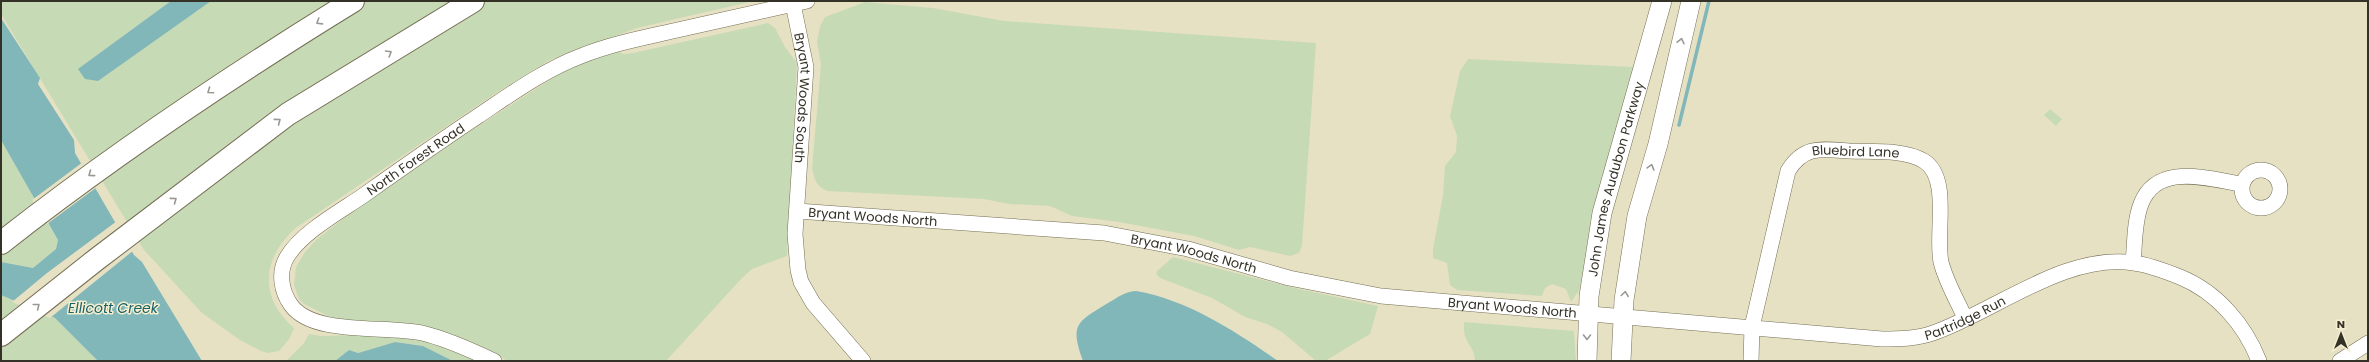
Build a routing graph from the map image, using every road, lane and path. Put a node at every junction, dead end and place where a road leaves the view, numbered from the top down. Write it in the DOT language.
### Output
graph roads {
  1 [pos="352,1"];
  2 [pos="473,1"];
  3 [pos="1662,1"];
  4 [pos="1691,1"];
  5 [pos="800,3"];
  6 [pos="2242,184"];
  7 [pos="797,211"];
  8 [pos="1,243"];
  9 [pos="2133,262"];
  10 [pos="1588,313"];
  11 [pos="1622,316"];
  12 [pos="1965,318"];
  13 [pos="1752,327"];
  14 [pos="4,333"];
  15 [pos="2368,343"];
  16 [pos="494,361"];
  17 [pos="863,361"];
  18 [pos="1587,361"];
  19 [pos="1621,361"];
  20 [pos="1751,361"];
  21 [pos="2259,361"];
  22 [pos="2340,361"];
  1 -- 8 [label="highway, one-way"];
  14 -- 2 [label="highway, one-way"];
  3 -- 10 [label="main road, John James Audubon Parkway"];
  11 -- 4 [label="main road, one-way"];
  5 -- 7 [label="street, Bryant Woods South"];
  5 -- 16 [label="street, North Forest Road"];
  6 -- 9 [label="street"];
  7 -- 10 [label="street, Bryant Woods North"];
  7 -- 17 [label="street, Bryant Woods South"];
  9 -- 12 [label="street, Partridge Run"];
  9 -- 21 [label="street, Partridge Run"];
  10 -- 11 [label="street, Bryant Woods North"];
  10 -- 18 [label="main road, John James Audubon Parkway, one-way"];
  11 -- 13 [label="street, Partridge Run"];
  11 -- 19 [label="main road"];
  12 -- 13 [label="street, Partridge Run"];
  12 -- 13 [label="street, Bluebird Lane"];
  13 -- 20 [label="street, Bluebird Lane"];
  15 -- 22 [label="street"];
}
